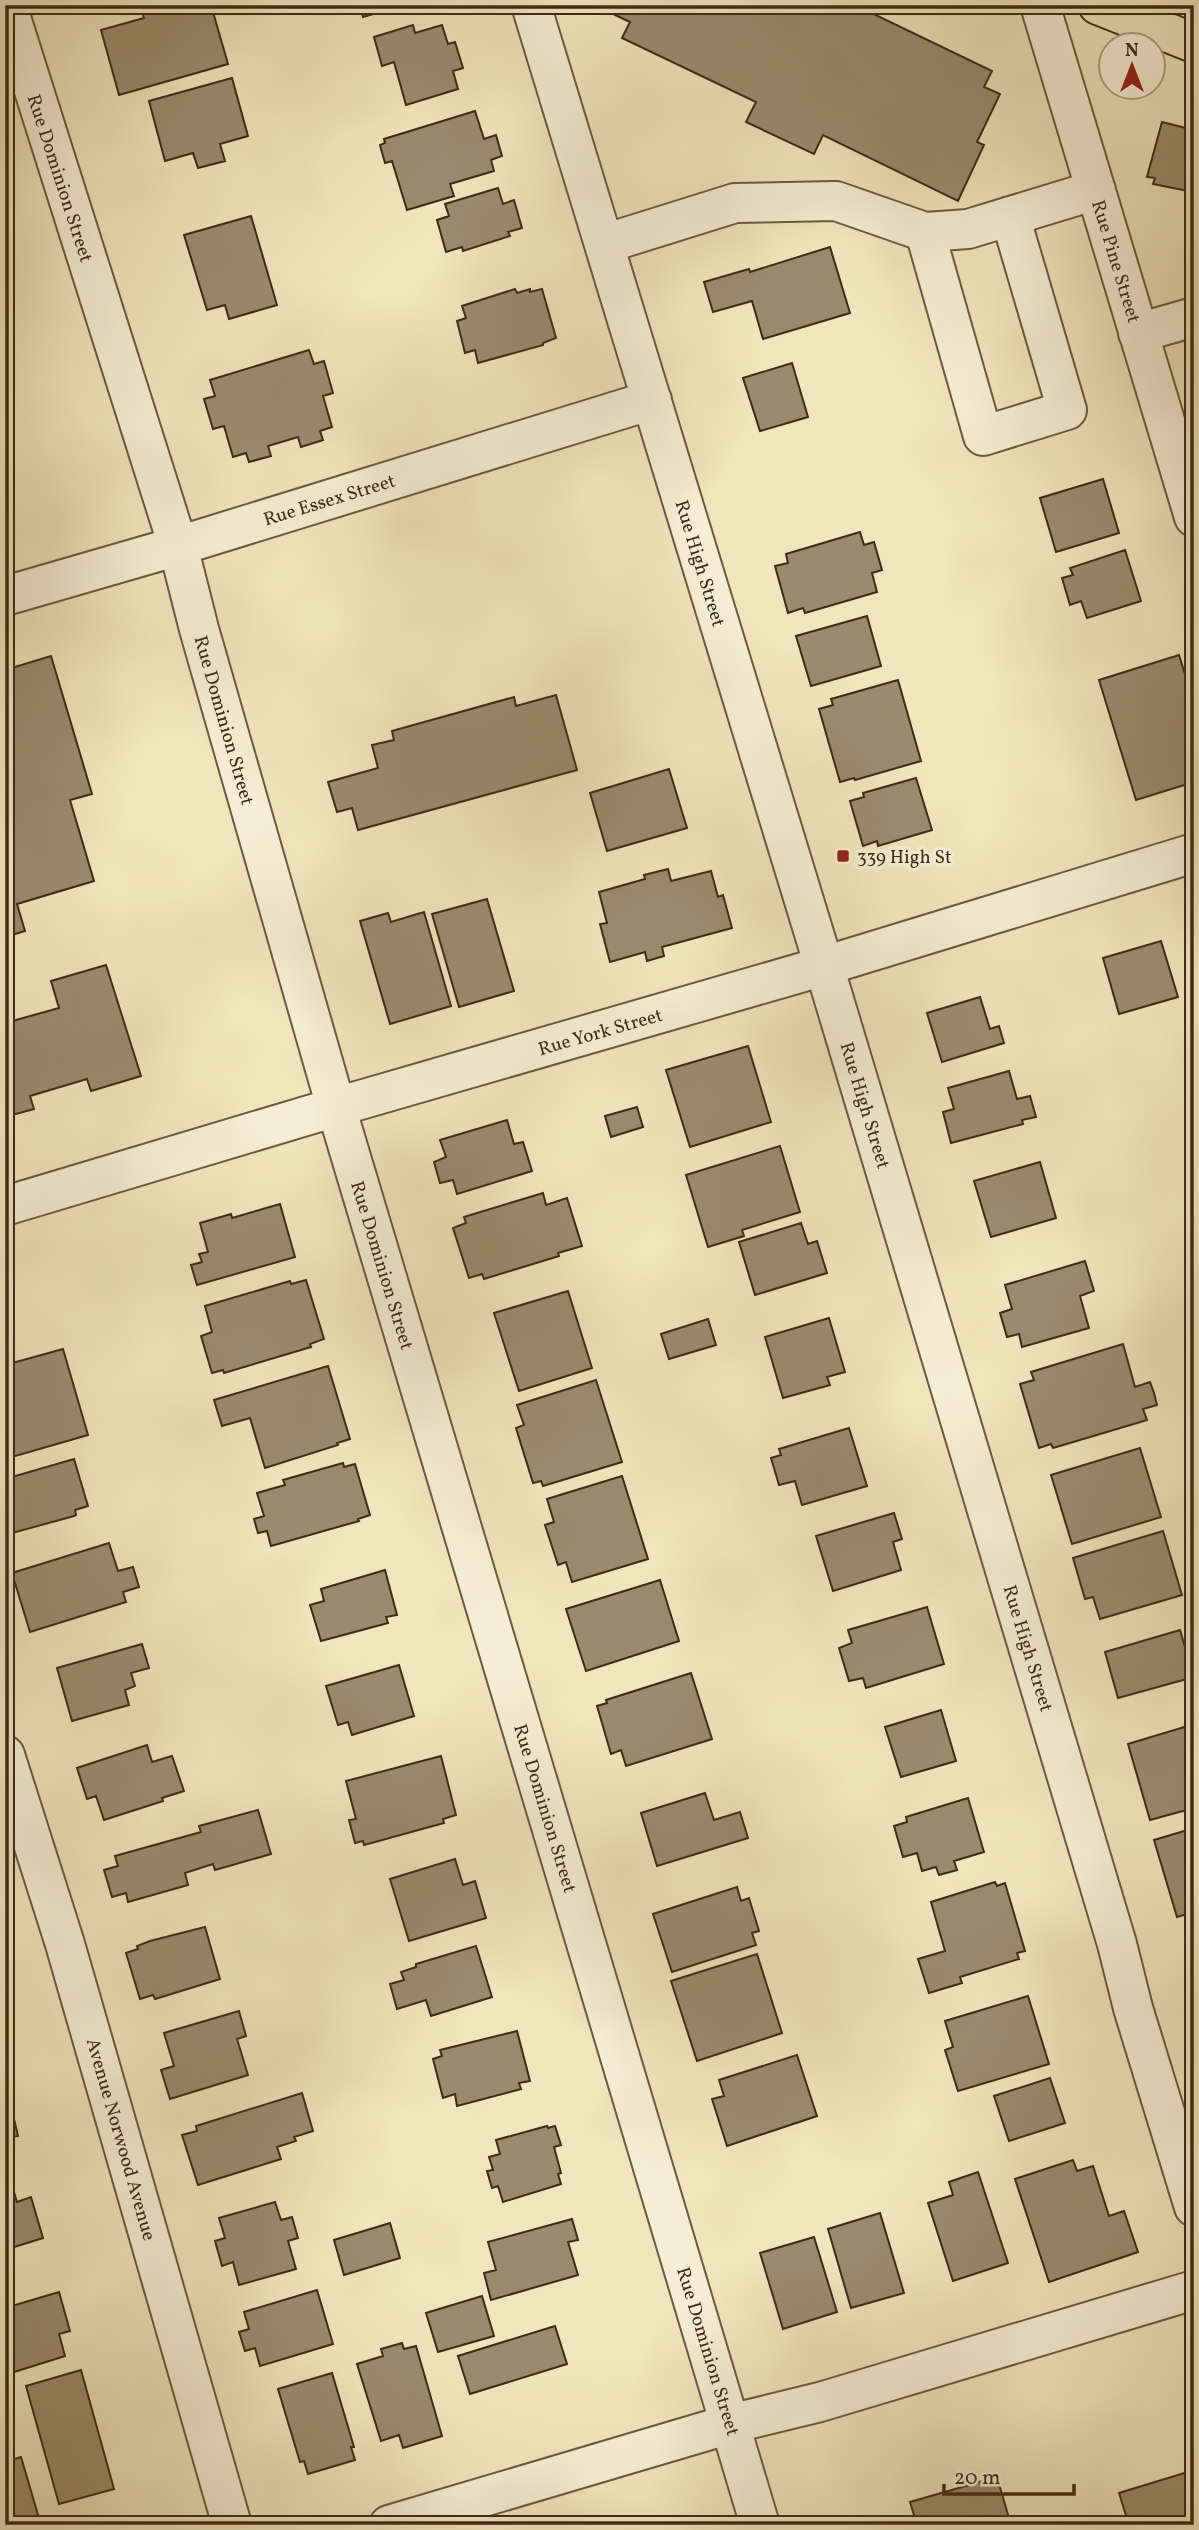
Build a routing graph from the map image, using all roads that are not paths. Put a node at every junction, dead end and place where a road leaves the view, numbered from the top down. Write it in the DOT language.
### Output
graph roads {
  1 [pos="6,5"];
  2 [pos="531,5"];
  3 [pos="1040,5"];
  4 [pos="1098,5"];
  5 [pos="1194,43"];
  6 [pos="1096,190"];
  7 [pos="1010,216"];
  8 [pos="925,232"];
  9 [pos="604,244"];
  10 [pos="1194,317"];
  11 [pos="1138,333"];
  12 [pos="652,400"];
  13 [pos="1194,517"];
  14 [pos="178,546"];
  15 [pos="5,596"];
  16 [pos="1194,853"];
  17 [pos="824,966"];
  18 [pos="336,1107"];
  19 [pos="5,1206"];
  20 [pos="5,1755"];
  21 [pos="1194,2207"];
  22 [pos="1194,2290"];
  23 [pos="730,2424"];
  24 [pos="406,2523"];
  25 [pos="232,2525"];
  26 [pos="760,2525"];
  1 -- 14 [label="street, Rue Dominion Street"];
  2 -- 9 [label="street, Rue High Street"];
  3 -- 6 [label="street, Rue Pine Street"];
  4 -- 5 [label="main road"];
  6 -- 7 [label="street"];
  6 -- 11 [label="street, Rue Pine Street"];
  7 -- 8 [label="street"];
  7 -- 8 [label="street"];
  8 -- 9 [label="street"];
  9 -- 12 [label="street, Rue High Street"];
  10 -- 11 [label="street"];
  11 -- 13 [label="street, Rue Pine Street"];
  12 -- 14 [label="street, Rue Essex Street"];
  12 -- 17 [label="street, Rue High Street"];
  14 -- 15 [label="street, Rue Essex Street"];
  14 -- 18 [label="street, Rue Dominion Street"];
  16 -- 17 [label="street, Rue York Street"];
  17 -- 18 [label="street, Rue York Street"];
  17 -- 21 [label="street, Rue High Street"];
  18 -- 19 [label="street, Rue York Street"];
  18 -- 23 [label="street, Rue Dominion Street"];
  20 -- 25 [label="street, Avenue Norwood Avenue"];
  22 -- 23 [label="street"];
  23 -- 24 [label="street"];
  23 -- 26 [label="street, Rue Dominion Street"];
}
